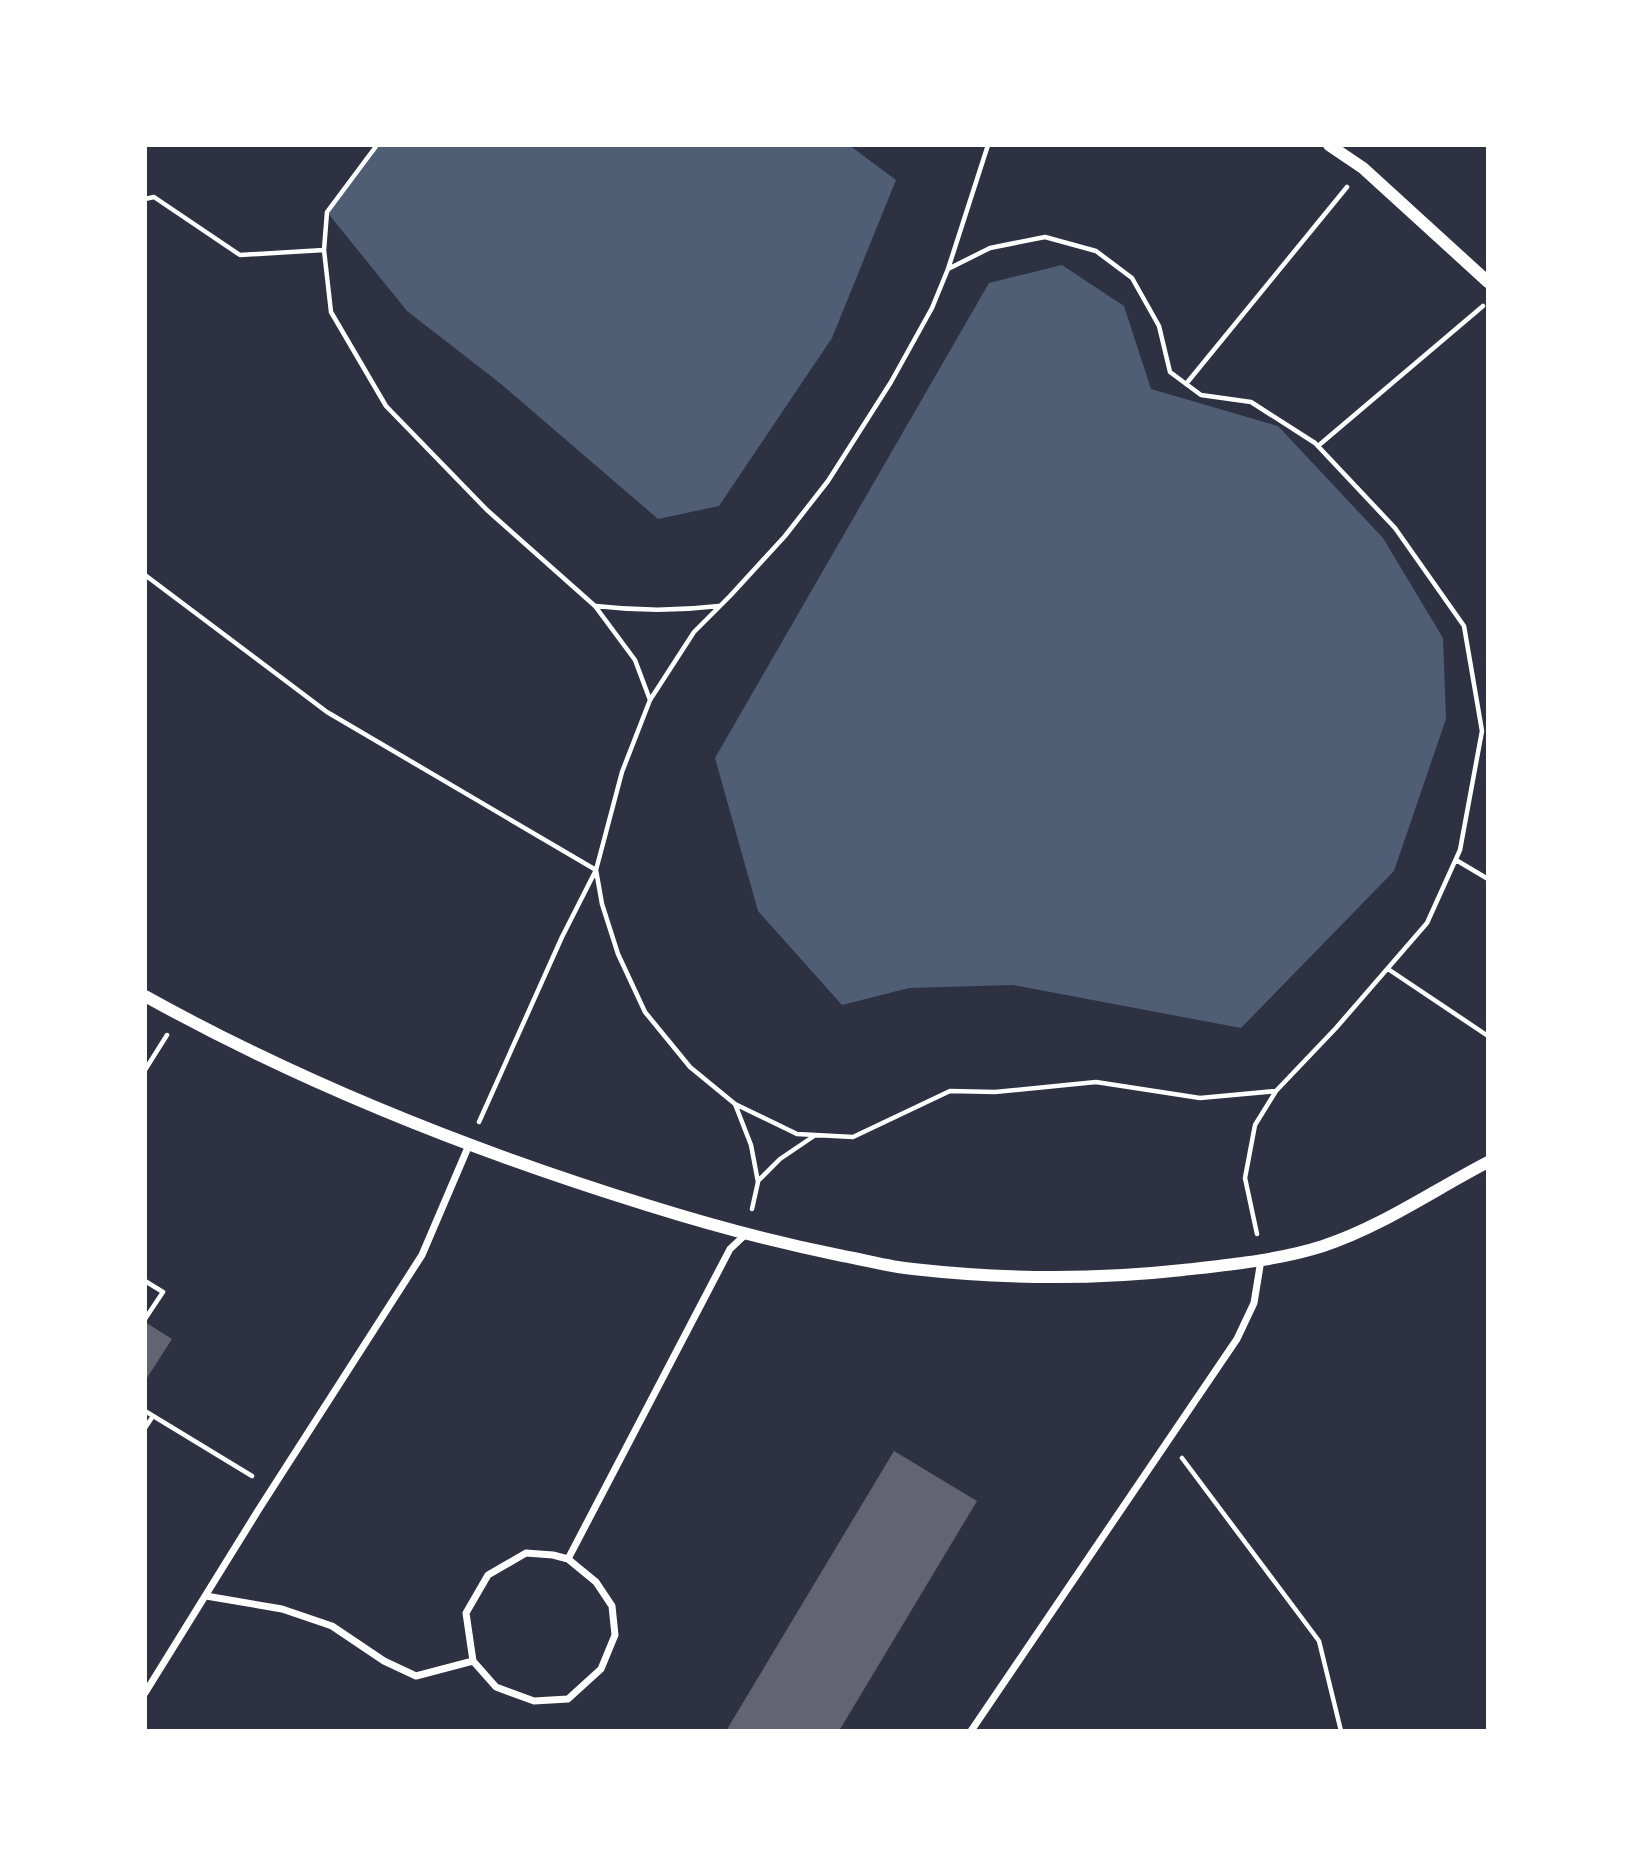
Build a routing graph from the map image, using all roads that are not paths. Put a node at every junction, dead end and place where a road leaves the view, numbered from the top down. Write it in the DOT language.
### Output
graph roads {
  1 [pos="1329,145"];
  2 [pos="1488,282"];
  3 [pos="145,996"];
  4 [pos="469,1145"];
  5 [pos="1488,1154"];
  6 [pos="1488,1162"];
  7 [pos="1452,1181"];
  8 [pos="747,1234"];
  9 [pos="1261,1259"];
  10 [pos="568,1559"];
  11 [pos="206,1596"];
  12 [pos="473,1661"];
  13 [pos="145,1693"];
  14 [pos="971,1731"];
  1 -- 2 [label="street"];
  3 -- 4 [label="street"];
  4 -- 8 [label="street"];
  4 -- 11 [label="street"];
  5 -- 7 [label="street"];
  6 -- 7 [label="street"];
  7 -- 9 [label="street"];
  8 -- 9 [label="street"];
  8 -- 10 [label="street"];
  9 -- 14 [label="street"];
  10 -- 12 [label="street"];
  10 -- 12 [label="street"];
  11 -- 12 [label="street"];
  11 -- 13 [label="street"];
}
